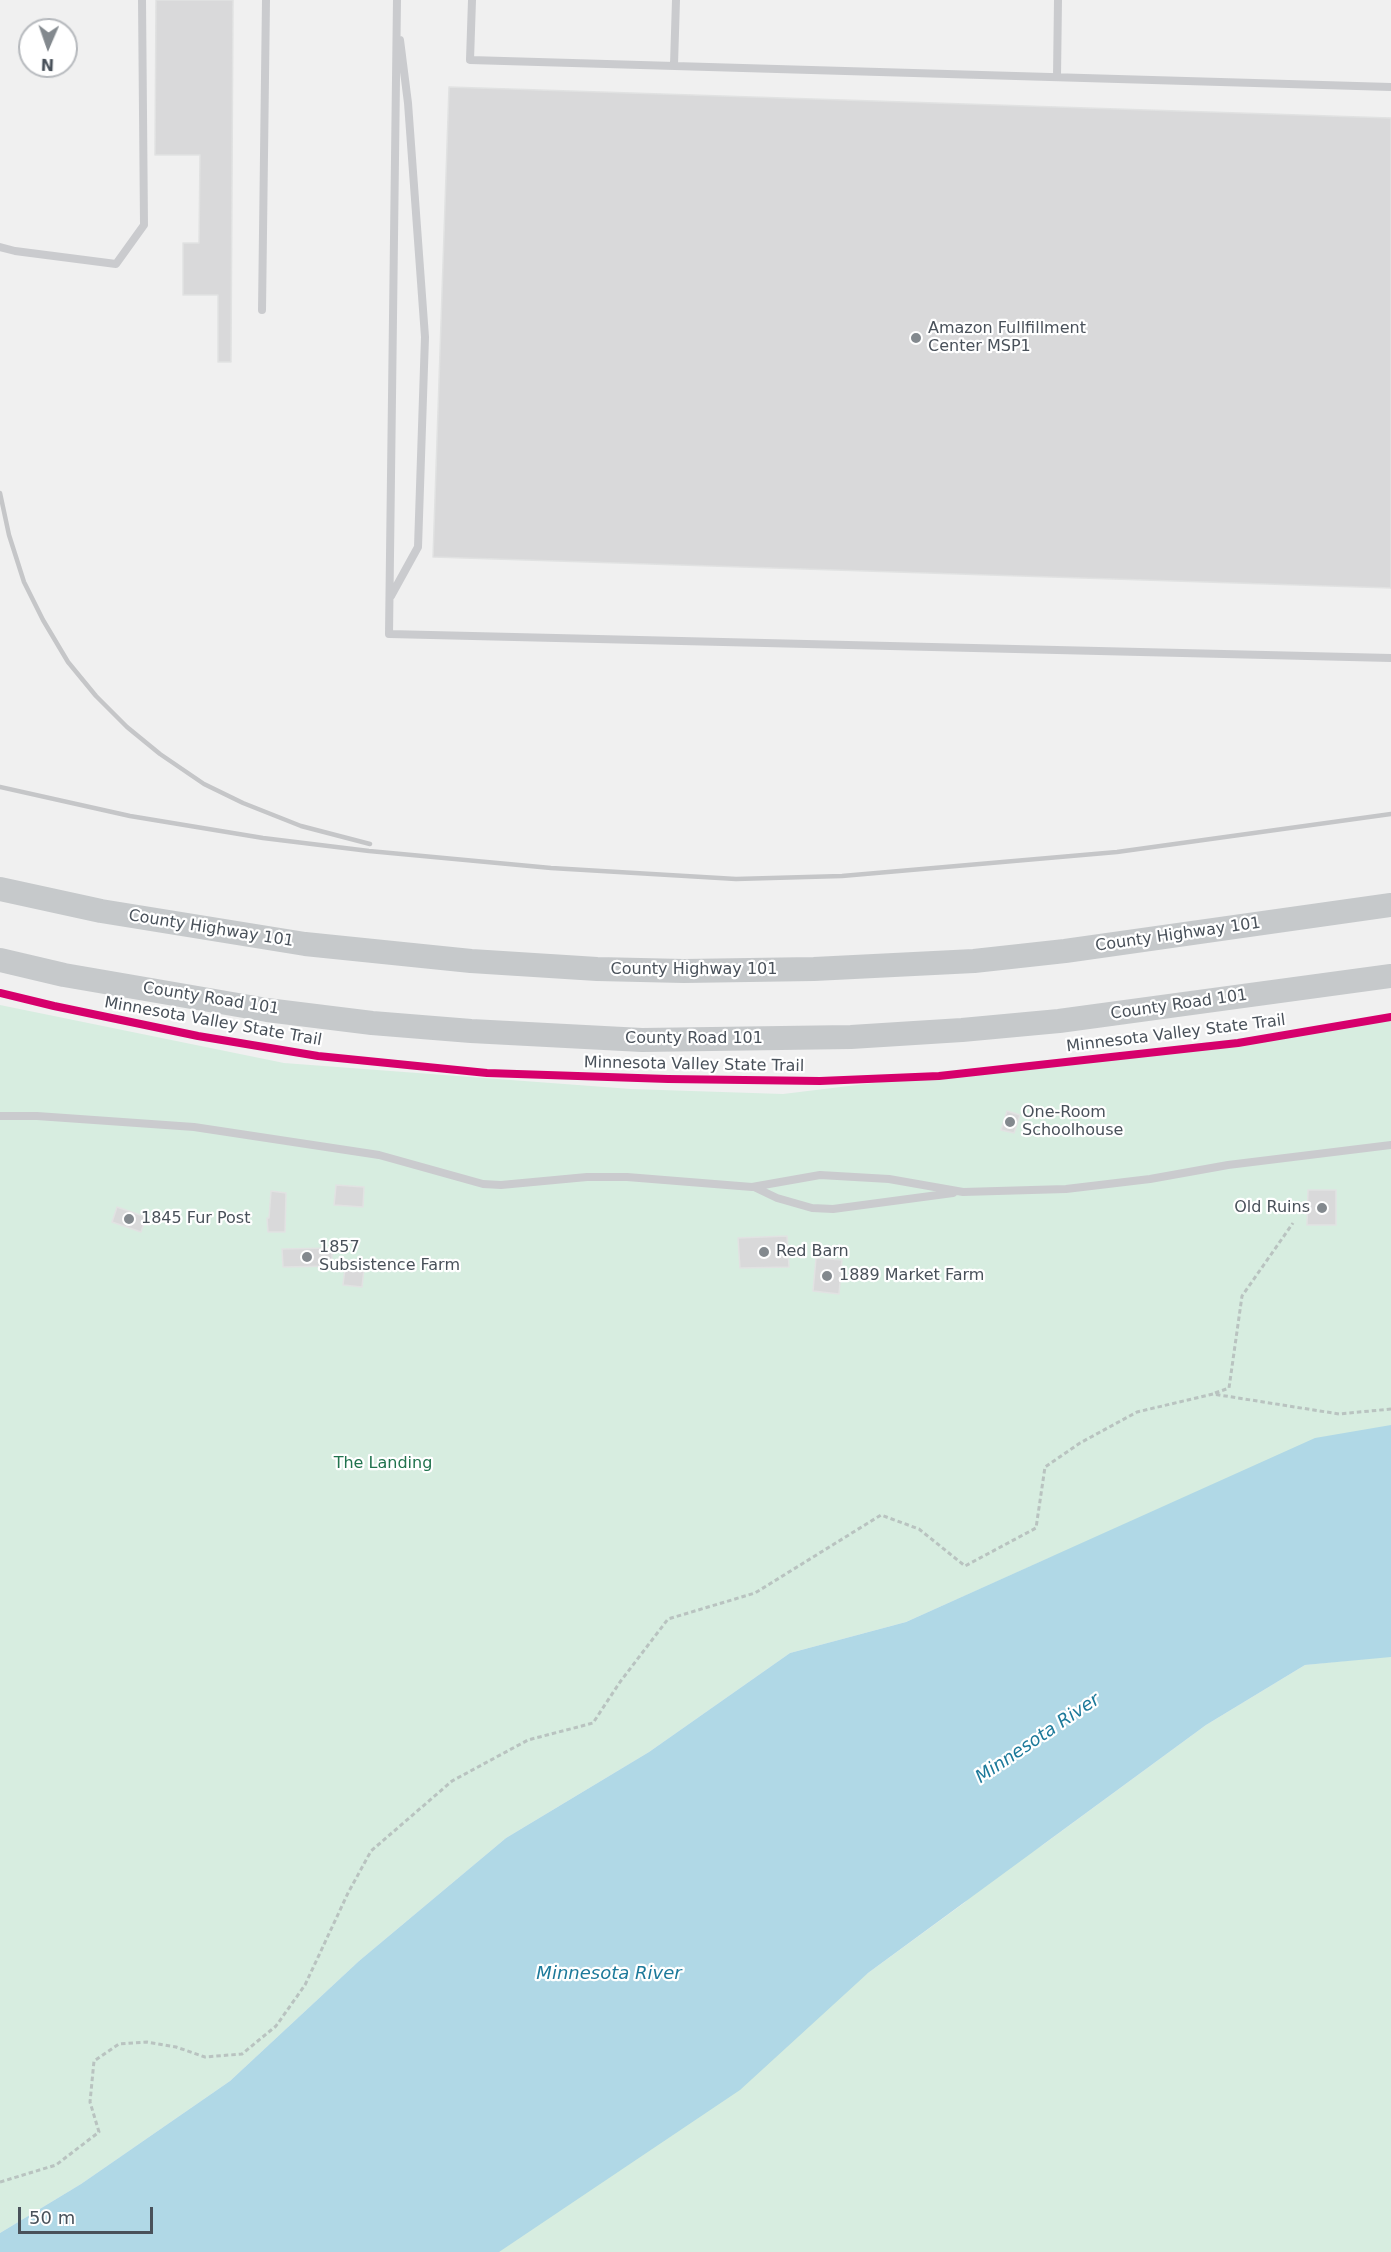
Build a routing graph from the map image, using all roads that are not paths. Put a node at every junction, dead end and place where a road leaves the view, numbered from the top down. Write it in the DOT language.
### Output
graph roads {
  1 [pos="142,0"];
  2 [pos="266,0"];
  3 [pos="397,0"];
  4 [pos="472,0"];
  5 [pos="676,0"];
  6 [pos="1058,0"];
  7 [pos="397,12"];
  8 [pos="674,65"];
  9 [pos="1057,77"];
  10 [pos="1391,87"];
  11 [pos="0,247"];
  12 [pos="262,310"];
  13 [pos="390,599"];
  14 [pos="1391,658"];
  15 [pos="0,889"];
  16 [pos="1391,905"];
  17 [pos="0,960"];
  18 [pos="1391,976"];
  19 [pos="0,1116"];
  20 [pos="1391,1145"];
  21 [pos="752,1187"];
  22 [pos="963,1192"];
  1 -- 11 [label="lane"];
  2 -- 12 [label="lane"];
  3 -- 7 [label="lane"];
  4 -- 8 [label="lane"];
  5 -- 8 [label="lane"];
  6 -- 9 [label="lane"];
  7 -- 13 [label="lane"];
  7 -- 13 [label="lane"];
  8 -- 9 [label="lane"];
  9 -- 10 [label="lane"];
  13 -- 14 [label="lane"];
  15 -- 16 [label="main road, County Highway 101"];
  17 -- 18 [label="main road, County Road 101"];
  19 -- 21 [label="lane"];
  20 -- 22 [label="lane"];
  21 -- 22 [label="lane"];
  21 -- 22 [label="lane"];
}
